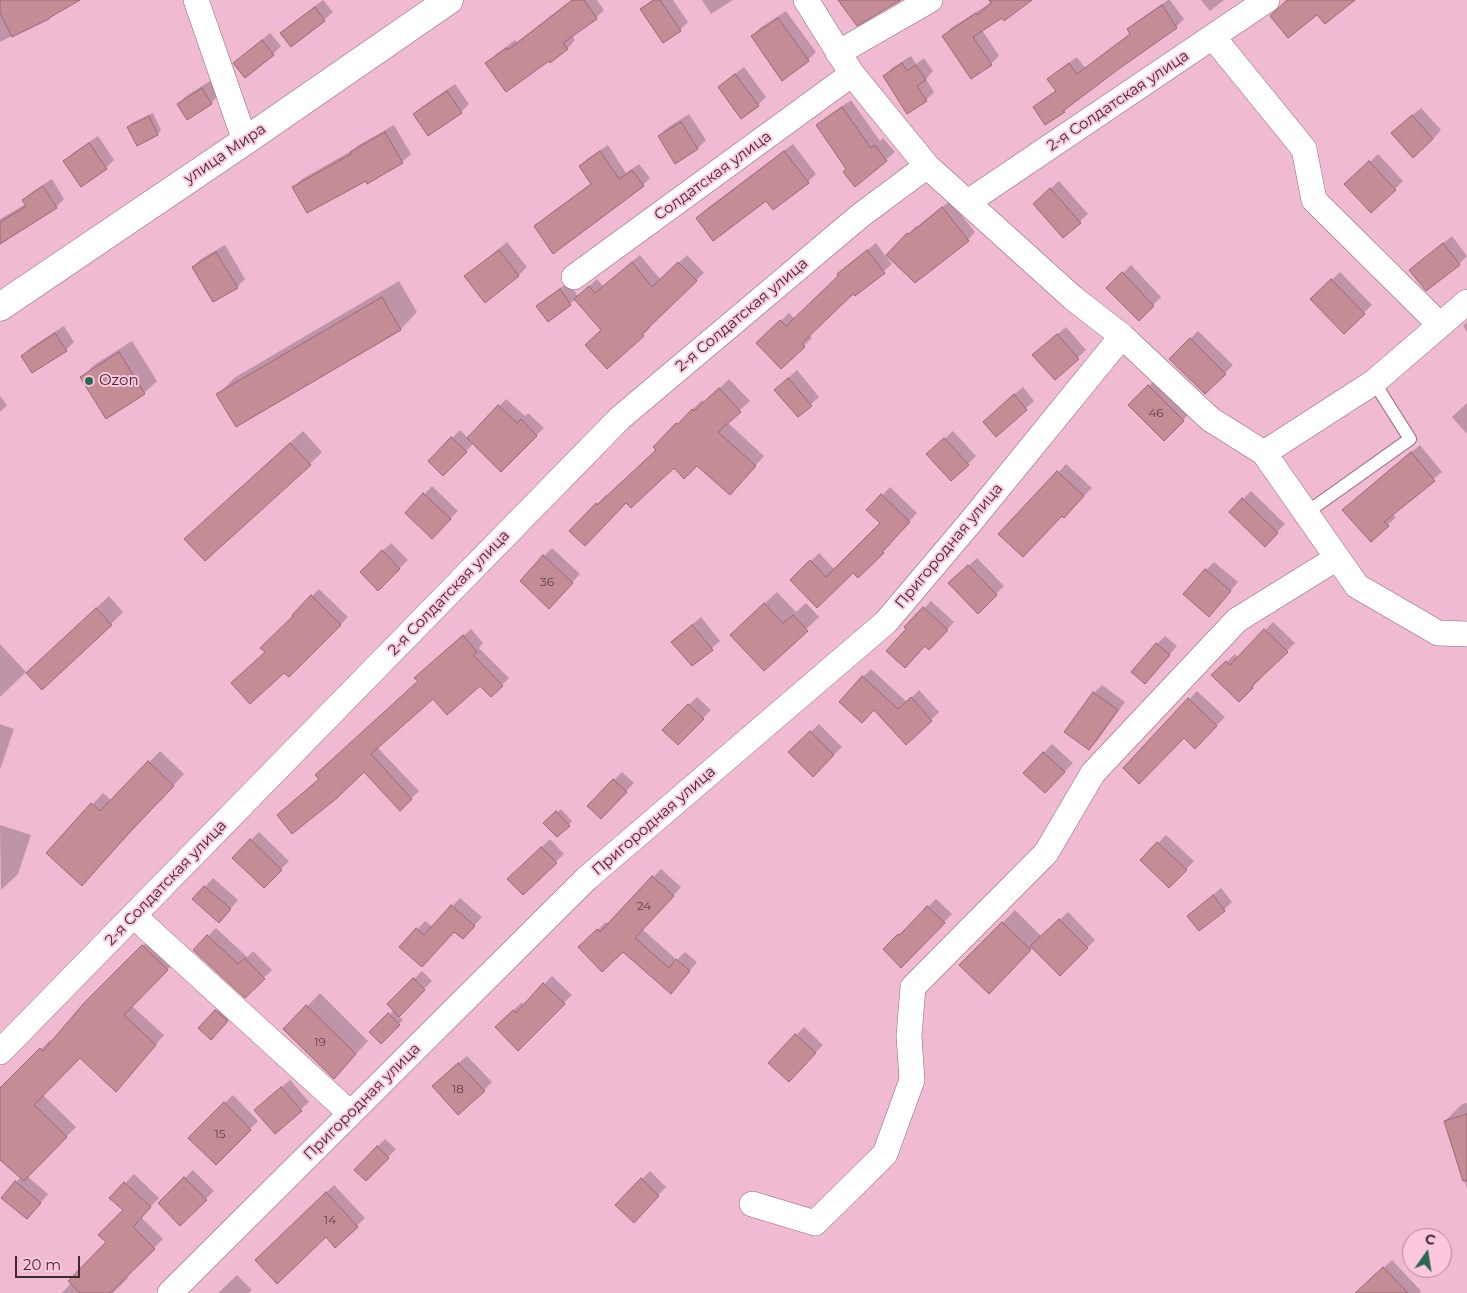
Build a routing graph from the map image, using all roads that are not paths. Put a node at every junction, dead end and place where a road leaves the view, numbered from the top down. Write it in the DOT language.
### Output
graph roads {
  1 [pos="196,0"];
  2 [pos="449,0"];
  3 [pos="806,0"];
  4 [pos="930,0"];
  5 [pos="1267,0"];
  6 [pos="1213,36"];
  7 [pos="838,53"];
  8 [pos="852,74"];
  9 [pos="245,142"];
  10 [pos="927,166"];
  11 [pos="968,202"];
  12 [pos="574,277"];
  13 [pos="1467,302"];
  14 [pos="0,307"];
  15 [pos="1440,325"];
  16 [pos="1122,336"];
  17 [pos="1374,382"];
  18 [pos="1264,453"];
  19 [pos="1306,512"];
  20 [pos="1337,558"];
  21 [pos="1467,634"];
  22 [pos="134,916"];
  23 [pos="0,1052"];
  24 [pos="350,1113"];
  25 [pos="752,1204"];
  26 [pos="170,1293"];
  1 -- 9 [label="street"];
  2 -- 9 [label="street, улица Мира"];
  3 -- 7 [label="street"];
  4 -- 7 [label="street"];
  5 -- 6 [label="street, 2-я Солдатская улица"];
  6 -- 11 [label="street, 2-я Солдатская улица"];
  6 -- 15 [label="street"];
  7 -- 8 [label="street"];
  8 -- 10 [label="street"];
  8 -- 12 [label="street, Солдатская улица"];
  9 -- 14 [label="street, улица Мира"];
  10 -- 11 [label="street"];
  10 -- 22 [label="street, 2-я Солдатская улица"];
  11 -- 16 [label="street"];
  13 -- 15 [label="street"];
  15 -- 17 [label="street"];
  16 -- 18 [label="street"];
  16 -- 24 [label="street, Пригородная улица"];
  17 -- 18 [label="street"];
  17 -- 19 [label="lane"];
  18 -- 19 [label="street"];
  19 -- 20 [label="street"];
  20 -- 21 [label="street"];
  20 -- 25 [label="street"];
  22 -- 23 [label="street, 2-я Солдатская улица"];
  22 -- 24 [label="street"];
  24 -- 26 [label="street, Пригородная улица"];
}
